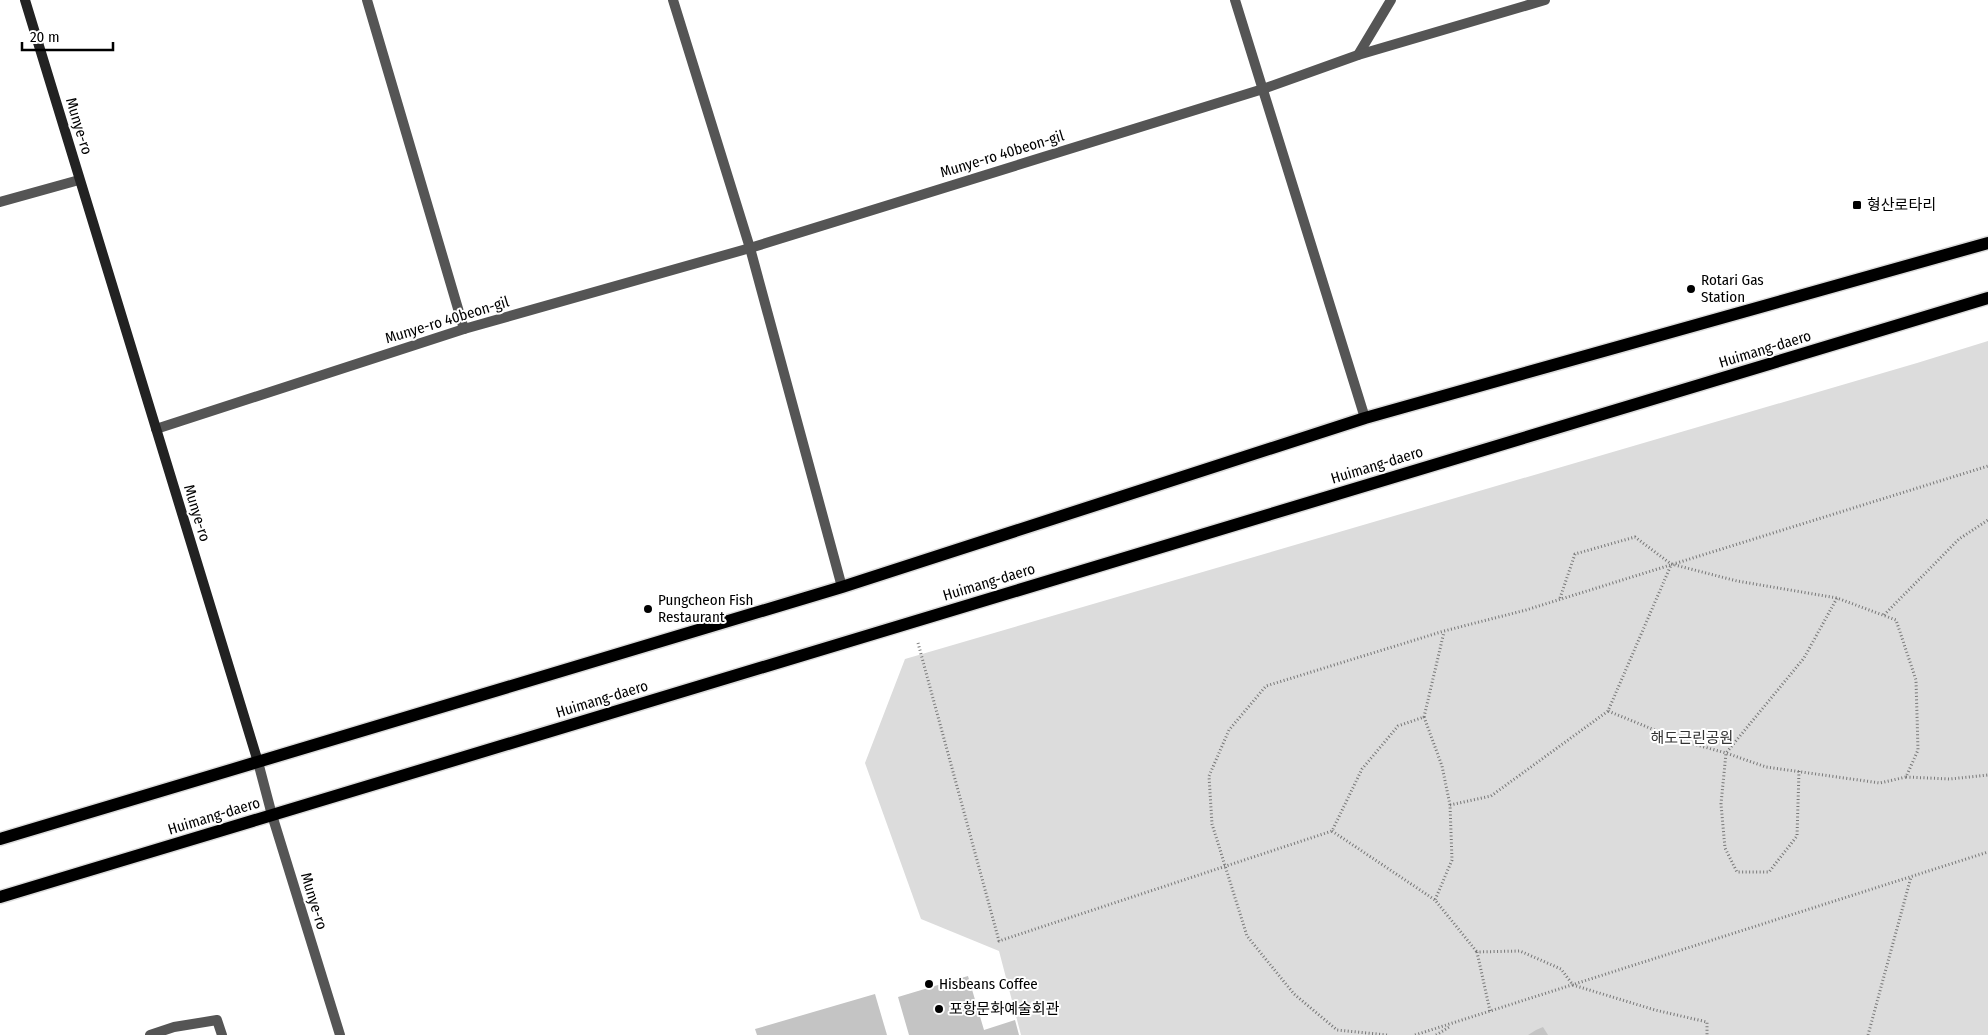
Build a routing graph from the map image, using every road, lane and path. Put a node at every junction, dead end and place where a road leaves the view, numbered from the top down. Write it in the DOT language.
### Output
graph roads {
  1 [pos="25,0"];
  2 [pos="367,0"];
  3 [pos="673,0"];
  4 [pos="1235,0"];
  5 [pos="1391,0"];
  6 [pos="1545,0"];
  7 [pos="1358,55"];
  8 [pos="1263,89"];
  9 [pos="79,180"];
  10 [pos="0,202"];
  11 [pos="1988,243"];
  12 [pos="750,248"];
  13 [pos="1988,298"];
  14 [pos="464,329"];
  15 [pos="1365,418"];
  16 [pos="156,429"];
  17 [pos="1988,466"];
  18 [pos="1988,520"];
  19 [pos="1671,564"];
  20 [pos="842,587"];
  21 [pos="1837,598"];
  22 [pos="1560,599"];
  23 [pos="1884,616"];
  24 [pos="913,622"];
  25 [pos="1444,632"];
  26 [pos="1608,711"];
  27 [pos="1424,717"];
  28 [pos="1726,753"];
  29 [pos="258,762"];
  30 [pos="1800,771"];
  31 [pos="1988,775"];
  32 [pos="1906,777"];
  33 [pos="1450,805"];
  34 [pos="272,815"];
  35 [pos="1332,831"];
  36 [pos="0,839"];
  37 [pos="1988,852"];
  38 [pos="1227,867"];
  39 [pos="1911,877"];
  40 [pos="0,897"];
  41 [pos="1435,900"];
  42 [pos="1477,952"];
  43 [pos="1572,985"];
  44 [pos="1490,1011"];
  45 [pos="1455,1022"];
  46 [pos="150,1035"];
  47 [pos="222,1035"];
  48 [pos="340,1035"];
  49 [pos="1387,1035"];
  50 [pos="1415,1035"];
  51 [pos="1436,1035"];
  52 [pos="1707,1035"];
  53 [pos="1868,1035"];
  1 -- 9 [label="main road, Munye-ro"];
  2 -- 14 [label="street"];
  3 -- 12 [label="street"];
  4 -- 8 [label="street"];
  5 -- 7 [label="street"];
  6 -- 7 [label="street, Munye-ro 40beon-gil"];
  7 -- 8 [label="street, Munye-ro 40beon-gil"];
  8 -- 12 [label="street, Munye-ro 40beon-gil"];
  8 -- 15 [label="street"];
  9 -- 10 [label="street"];
  9 -- 16 [label="main road, Munye-ro"];
  11 -- 15 [label="main road"];
  12 -- 14 [label="street, Munye-ro 40beon-gil"];
  12 -- 20 [label="street"];
  13 -- 24 [label="main road, Huimang-daero"];
  14 -- 16 [label="street, Munye-ro 40beon-gil"];
  15 -- 20 [label="main road"];
  16 -- 29 [label="main road, Munye-ro"];
  17 -- 19 [label="path"];
  18 -- 23 [label="path"];
  19 -- 21 [label="path"];
  19 -- 22 [label="path"];
  19 -- 22 [label="path"];
  19 -- 26 [label="path"];
  20 -- 29 [label="main road"];
  21 -- 23 [label="path"];
  21 -- 28 [label="path"];
  22 -- 25 [label="path"];
  23 -- 32 [label="path"];
  24 -- 34 [label="main road, Huimang-daero"];
  24 -- 38 [label="path"];
  25 -- 27 [label="path"];
  25 -- 38 [label="path"];
  26 -- 28 [label="path"];
  26 -- 33 [label="path"];
  27 -- 33 [label="path"];
  27 -- 35 [label="path"];
  28 -- 30 [label="path"];
  28 -- 30 [label="path"];
  29 -- 34 [label="street, Munye-ro"];
  29 -- 36 [label="main road"];
  30 -- 32 [label="path"];
  31 -- 32 [label="path"];
  33 -- 41 [label="path"];
  34 -- 40 [label="main road, Huimang-daero"];
  34 -- 48 [label="street, Munye-ro"];
  35 -- 38 [label="path"];
  35 -- 41 [label="path"];
  37 -- 39 [label="path"];
  38 -- 49 [label="path"];
  39 -- 43 [label="path"];
  39 -- 53 [label="path"];
  41 -- 42 [label="path"];
  42 -- 43 [label="path"];
  42 -- 44 [label="path"];
  43 -- 44 [label="path"];
  43 -- 52 [label="path"];
  44 -- 45 [label="path"];
  45 -- 50 [label="path"];
  45 -- 51 [label="path"];
  46 -- 47 [label="street"];
}
